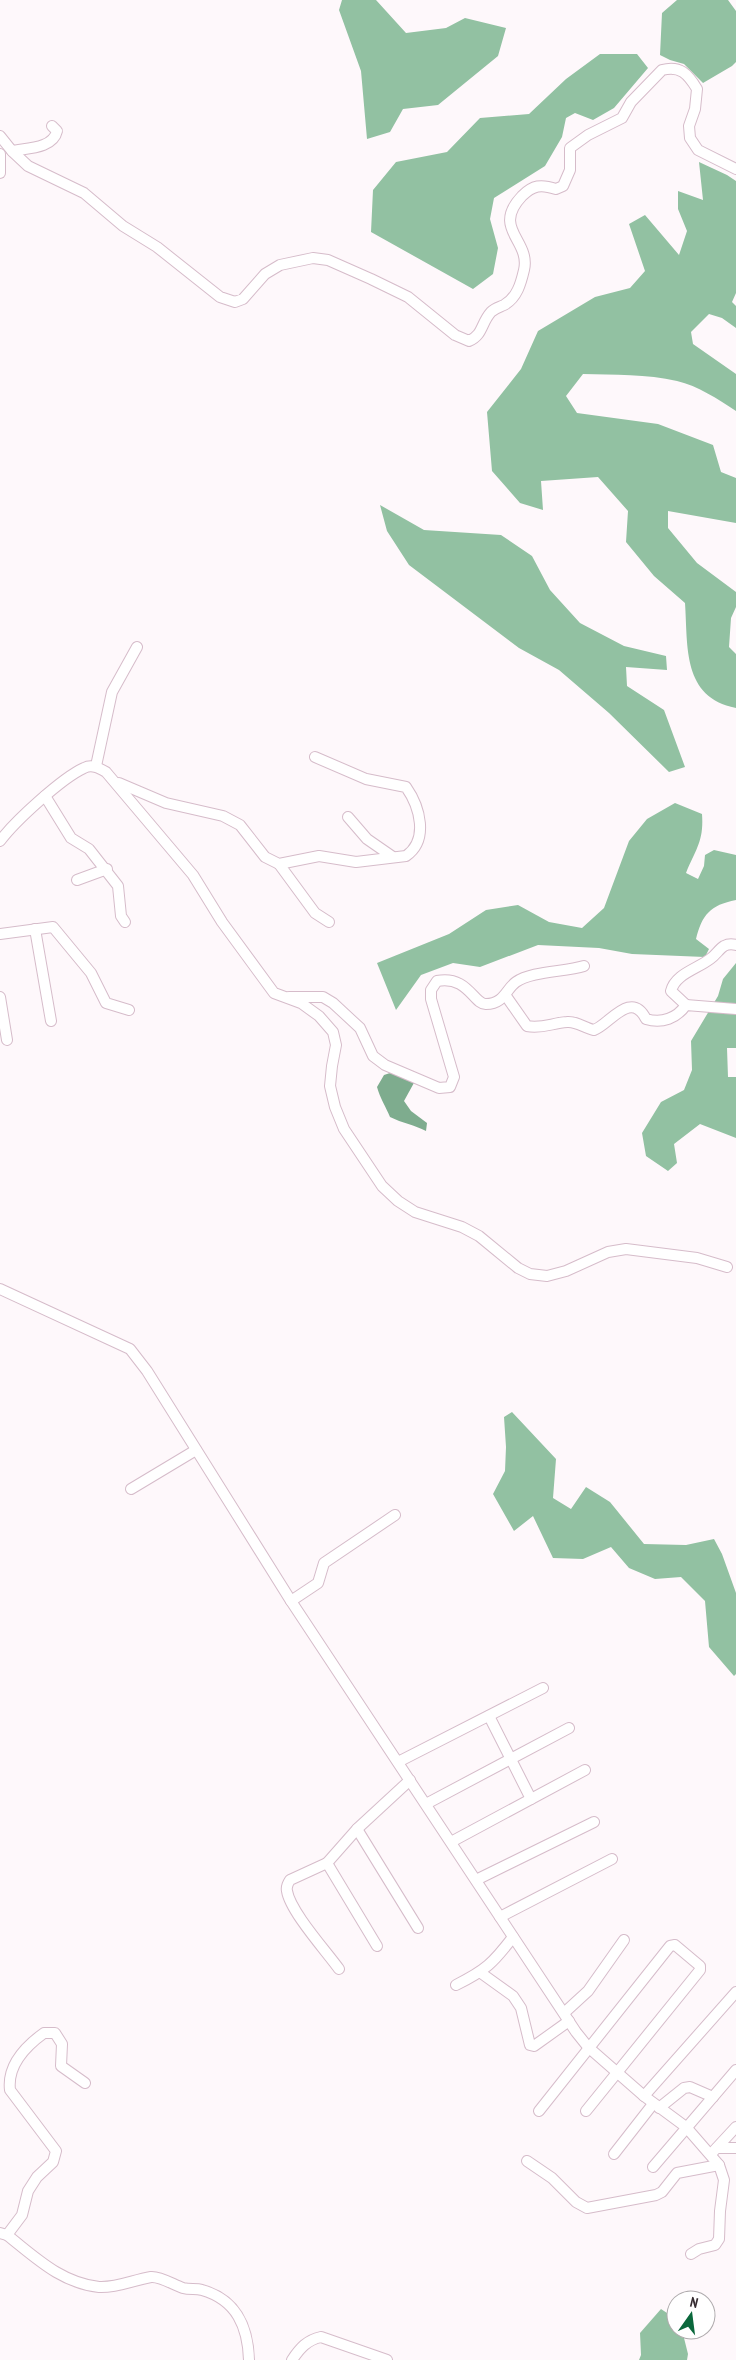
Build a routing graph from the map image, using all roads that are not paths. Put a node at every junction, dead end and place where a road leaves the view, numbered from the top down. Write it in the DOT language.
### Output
graph roads {
  1 [pos="52,126"];
  2 [pos="0,136"];
  3 [pos="12,151"];
  4 [pos="0,154"];
  5 [pos="736,169"];
  6 [pos="0,173"];
  7 [pos="137,647"];
  8 [pos="315,756"];
  9 [pos="96,766"];
  10 [pos="116,782"];
  11 [pos="45,796"];
  12 [pos="348,817"];
  13 [pos="0,841"];
  14 [pos="393,858"];
  15 [pos="279,864"];
  16 [pos="107,869"];
  17 [pos="77,880"];
  18 [pos="125,922"];
  19 [pos="330,922"];
  20 [pos="35,929"];
  21 [pos="0,934"];
  22 [pos="736,945"];
  23 [pos="584,966"];
  24 [pos="506,996"];
  25 [pos="0,997"];
  26 [pos="286,998"];
  27 [pos="686,1005"];
  28 [pos="129,1010"];
  29 [pos="736,1010"];
  30 [pos="51,1021"];
  31 [pos="7,1040"];
  32 [pos="727,1266"];
  33 [pos="0,1289"];
  34 [pos="196,1450"];
  35 [pos="131,1489"];
  36 [pos="395,1515"];
  37 [pos="291,1602"];
  38 [pos="543,1688"];
  39 [pos="489,1716"];
  40 [pos="568,1728"];
  41 [pos="512,1758"];
  42 [pos="398,1762"];
  43 [pos="585,1770"];
  44 [pos="410,1780"];
  45 [pos="531,1799"];
  46 [pos="426,1804"];
  47 [pos="594,1822"];
  48 [pos="357,1829"];
  49 [pos="451,1842"];
  50 [pos="612,1859"];
  51 [pos="327,1863"];
  52 [pos="476,1880"];
  53 [pos="500,1916"];
  54 [pos="418,1928"];
  55 [pos="514,1937"];
  56 [pos="624,1940"];
  57 [pos="377,1946"];
  58 [pos="339,1969"];
  59 [pos="481,1973"];
  60 [pos="456,1985"];
  61 [pos="736,1992"];
  62 [pos="566,2017"];
  63 [pos="588,2047"];
  64 [pos="736,2070"];
  65 [pos="618,2072"];
  66 [pos="85,2083"];
  67 [pos="644,2096"];
  68 [pos="713,2097"];
  69 [pos="656,2106"];
  70 [pos="539,2111"];
  71 [pos="586,2111"];
  72 [pos="686,2127"];
  73 [pos="736,2127"];
  74 [pos="736,2148"];
  75 [pos="714,2151"];
  76 [pos="614,2154"];
  77 [pos="527,2161"];
  78 [pos="719,2165"];
  79 [pos="653,2167"];
  80 [pos="4,2234"];
  81 [pos="691,2254"];
  82 [pos="248,2360"];
  83 [pos="292,2360"];
  84 [pos="387,2360"];
  1 -- 3 [label="street"];
  2 -- 3 [label="street"];
  3 -- 5 [label="street"];
  4 -- 6 [label="street"];
  7 -- 9 [label="street"];
  8 -- 14 [label="street"];
  9 -- 10 [label="street"];
  9 -- 11 [label="street"];
  10 -- 15 [label="street"];
  10 -- 26 [label="street"];
  11 -- 13 [label="street"];
  11 -- 16 [label="street"];
  12 -- 14 [label="street"];
  14 -- 15 [label="street"];
  15 -- 19 [label="street"];
  16 -- 17 [label="street"];
  16 -- 18 [label="street"];
  20 -- 21 [label="street"];
  20 -- 28 [label="street"];
  20 -- 30 [label="street"];
  22 -- 27 [label="street"];
  23 -- 24 [label="street"];
  24 -- 26 [label="street"];
  24 -- 27 [label="street"];
  25 -- 31 [label="street"];
  26 -- 32 [label="street"];
  27 -- 29 [label="street"];
  33 -- 34 [label="street"];
  34 -- 35 [label="street"];
  34 -- 37 [label="street"];
  36 -- 37 [label="street"];
  37 -- 42 [label="street"];
  38 -- 39 [label="street"];
  39 -- 41 [label="street"];
  39 -- 42 [label="street"];
  40 -- 41 [label="street"];
  41 -- 45 [label="street"];
  41 -- 46 [label="street"];
  42 -- 44 [label="street"];
  43 -- 45 [label="street"];
  44 -- 46 [label="street"];
  44 -- 48 [label="street"];
  45 -- 49 [label="street"];
  46 -- 49 [label="street"];
  47 -- 52 [label="street"];
  48 -- 51 [label="street"];
  48 -- 54 [label="street"];
  49 -- 52 [label="street"];
  50 -- 53 [label="street"];
  51 -- 57 [label="street"];
  51 -- 58 [label="street"];
  52 -- 53 [label="street"];
  53 -- 55 [label="street"];
  55 -- 59 [label="street"];
  55 -- 62 [label="street"];
  56 -- 62 [label="street"];
  59 -- 60 [label="street"];
  59 -- 62 [label="street"];
  61 -- 67 [label="street"];
  62 -- 63 [label="street"];
  63 -- 65 [label="street"];
  63 -- 65 [label="street"];
  63 -- 70 [label="street"];
  64 -- 68 [label="street"];
  65 -- 67 [label="street"];
  65 -- 71 [label="street"];
  66 -- 80 [label="street"];
  67 -- 69 [label="street"];
  68 -- 69 [label="street"];
  68 -- 72 [label="street"];
  69 -- 72 [label="street"];
  69 -- 76 [label="street"];
  72 -- 75 [label="street"];
  72 -- 79 [label="street"];
  73 -- 75 [label="street"];
  74 -- 75 [label="street"];
  75 -- 78 [label="street"];
  77 -- 78 [label="street"];
  78 -- 81 [label="street"];
  80 -- 82 [label="street"];
  83 -- 84 [label="street"];
}
